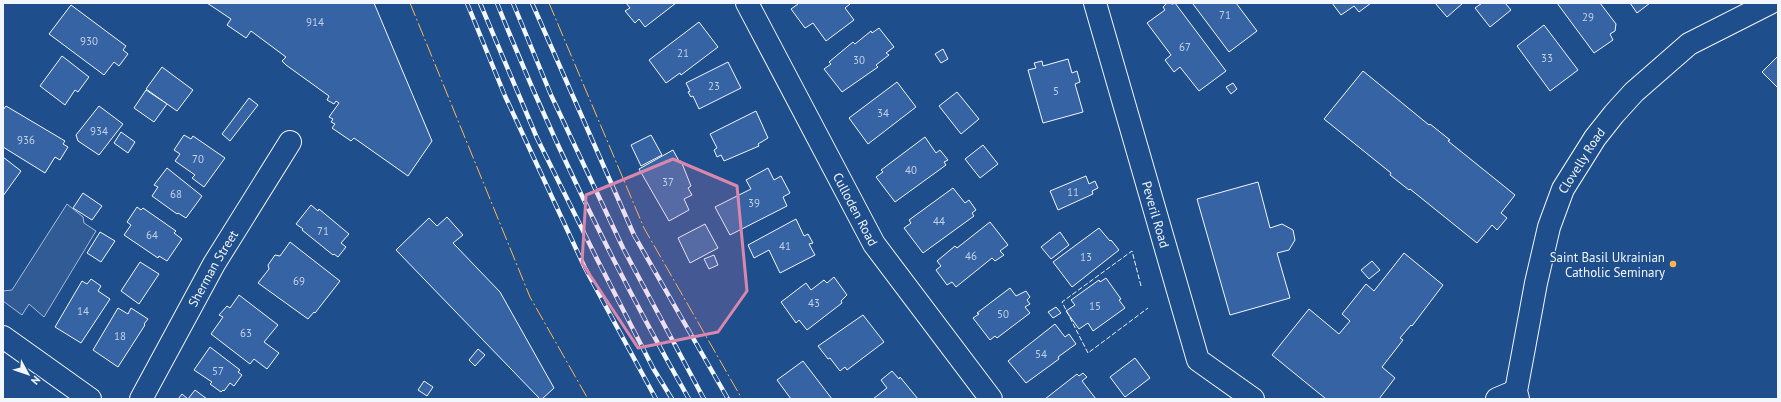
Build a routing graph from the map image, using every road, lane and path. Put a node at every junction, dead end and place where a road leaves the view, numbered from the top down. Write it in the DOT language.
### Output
graph roads {
  1 [pos="747,3"];
  2 [pos="1095,3"];
  3 [pos="1770,3"];
  4 [pos="290,142"];
  5 [pos="3,337"];
  6 [pos="1510,396"];
  7 [pos="90,399"];
  8 [pos="141,399"];
  9 [pos="991,399"];
  10 [pos="1253,399"];
  1 -- 9 [label="street, Culloden Road"];
  2 -- 10 [label="street, Peveril Road"];
  3 -- 6 [label="street, Clovelly Road"];
  4 -- 8 [label="street, Sherman Street"];
  5 -- 7 [label="street"];
}
